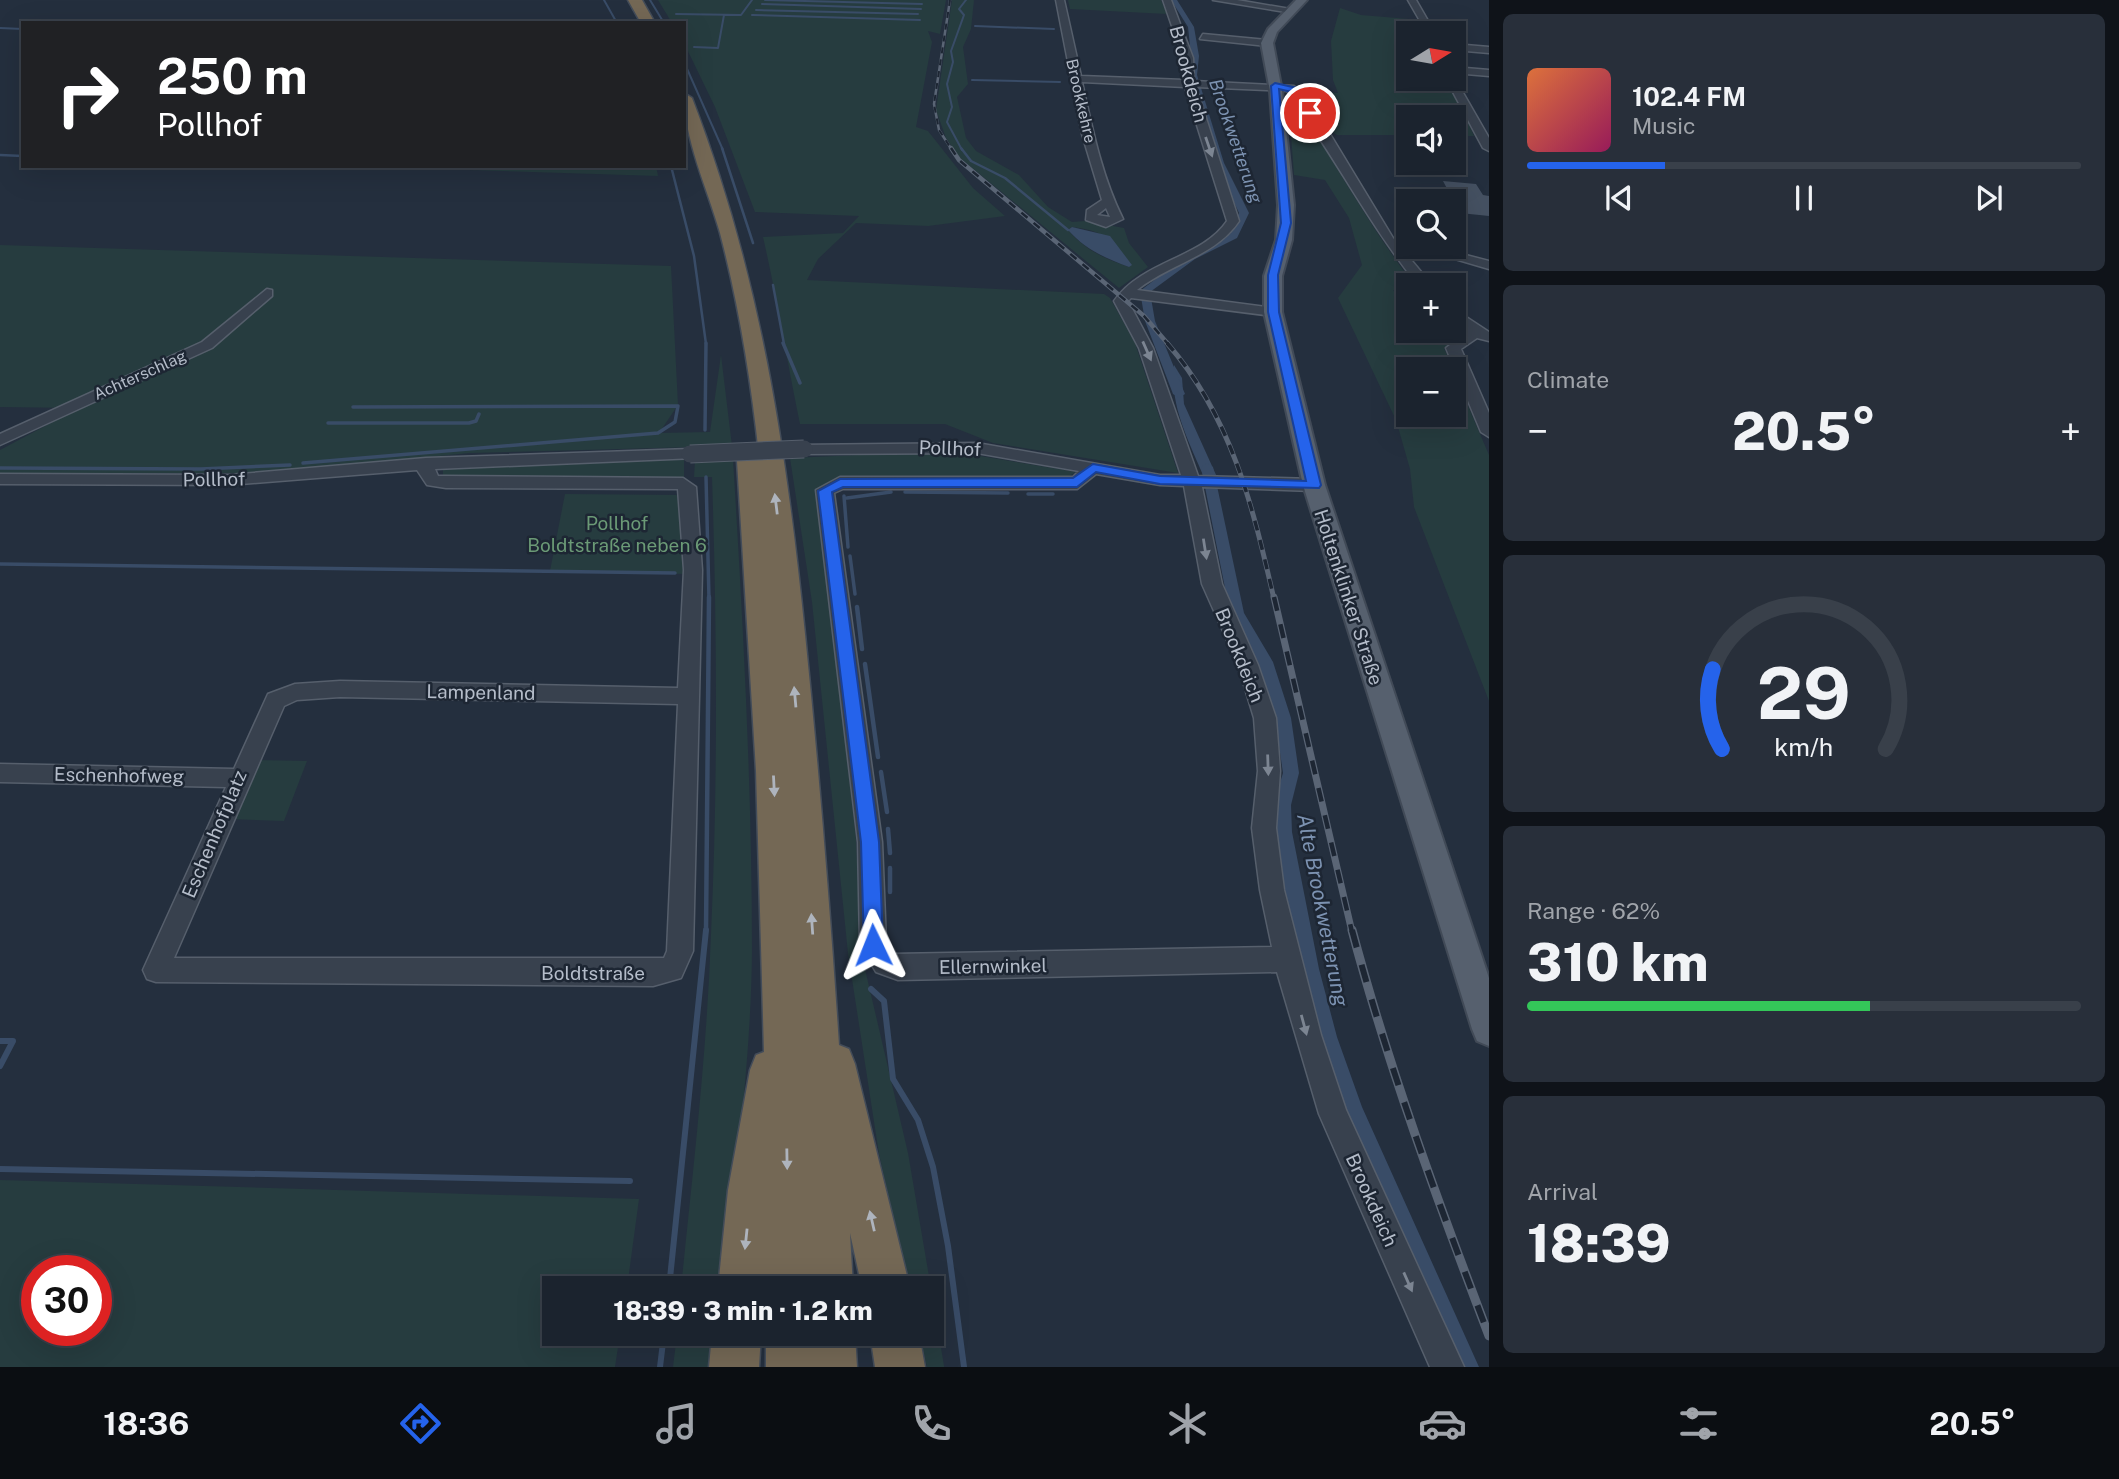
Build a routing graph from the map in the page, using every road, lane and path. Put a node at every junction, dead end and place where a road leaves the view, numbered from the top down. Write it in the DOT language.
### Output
graph roads {
  1 [pos="624,0"];
  2 [pos="635,0"];
  3 [pos="1060,0"];
  4 [pos="1167,0"];
  5 [pos="1302,0"];
  6 [pos="1412,0"];
  7 [pos="1216,1"];
  8 [pos="1292,10"];
  9 [pos="636,21"];
  10 [pos="647,21"];
  11 [pos="1424,21"];
  12 [pos="1203,37"];
  13 [pos="1267,43"];
  14 [pos="1466,48"];
  15 [pos="1489,50"];
  16 [pos="1466,71"];
  17 [pos="1489,73"];
  18 [pos="1076,79"];
  19 [pos="1194,82"];
  20 [pos="1275,86"];
  21 [pos="1457,91"];
  22 [pos="686,103"];
  23 [pos="1467,111"];
  24 [pos="1489,112"];
  25 [pos="1485,136"];
  26 [pos="686,140"];
  27 [pos="1489,148"];
  28 [pos="1108,201"];
  29 [pos="1388,240"];
  30 [pos="1396,241"];
  31 [pos="1466,259"];
  32 [pos="1489,265"];
  33 [pos="1415,273"];
  34 [pos="267,293"];
  35 [pos="1140,294"];
  36 [pos="1273,312"];
  37 [pos="1466,322"];
  38 [pos="1483,335"];
  39 [pos="1489,432"];
  40 [pos="0,440"];
  41 [pos="426,463"];
  42 [pos="1093,468"];
  43 [pos="0,479"];
  44 [pos="1192,482"];
  45 [pos="1314,485"];
  46 [pos="825,491"];
  47 [pos="689,696"];
  48 [pos="275,700"];
  49 [pos="0,773"];
  50 [pos="238,778"];
  51 [pos="1287,960"];
  52 [pos="156,970"];
  53 [pos="800,992"];
  54 [pos="1489,1029"];
  55 [pos="743,1276"];
  56 [pos="790,1276"];
  57 [pos="829,1276"];
  58 [pos="883,1276"];
  59 [pos="736,1346"];
  60 [pos="791,1346"];
  61 [pos="831,1346"];
  62 [pos="897,1346"];
  63 [pos="734,1367"];
  64 [pos="791,1367"];
  65 [pos="832,1367"];
  66 [pos="900,1367"];
  67 [pos="1447,1367"];
  1 -- 9 [label="highway"];
  2 -- 10 [label="highway"];
  3 -- 18 [label="street, Brookkehre"];
  4 -- 19 [label="street, Brookdeich"];
  5 -- 8 [label="main road"];
  6 -- 11 [label="street"];
  7 -- 8 [label="street"];
  8 -- 13 [label="main road"];
  12 -- 13 [label="street"];
  13 -- 20 [label="main road, Holtenklinker Straße"];
  14 -- 15 [label="street"];
  16 -- 17 [label="street"];
  18 -- 19 [label="street"];
  18 -- 28 [label="street, Brookkehre"];
  19 -- 20 [label="street"];
  19 -- 35 [label="street, Brookdeich, one-way"];
  20 -- 29 [label="street"];
  20 -- 36 [label="main road, Holtenklinker Straße"];
  21 -- 23 [label="street"];
  53 -- 22 [label="highway, one-way"];
  23 -- 24 [label="street"];
  23 -- 25 [label="street"];
  25 -- 27 [label="street"];
  26 -- 53 [label="highway, one-way"];
  29 -- 30 [label="street"];
  29 -- 33 [label="street"];
  31 -- 32 [label="street"];
  34 -- 40 [label="street, Achterschlag"];
  35 -- 36 [label="street"];
  35 -- 44 [label="street, Brookdeich, one-way"];
  36 -- 45 [label="main road, Holtenklinker Straße"];
  37 -- 38 [label="street"];
  38 -- 39 [label="street"];
  41 -- 42 [label="street, Pollhof, bridge"];
  41 -- 43 [label="street, Pollhof"];
  41 -- 47 [label="street, Boldtstraße"];
  42 -- 44 [label="street, Pollhof"];
  42 -- 46 [label="street, Pollhof"];
  44 -- 45 [label="street, Pollhof"];
  44 -- 51 [label="street, Brookdeich, one-way"];
  45 -- 54 [label="main road, Holtenklinker Straße"];
  46 -- 51 [label="street, Ellernwinkel"];
  47 -- 48 [label="street, Lampenland"];
  47 -- 52 [label="street, Boldtstraße"];
  48 -- 50 [label="street, Eschenhofplatz"];
  49 -- 50 [label="street, Eschenhofweg"];
  50 -- 52 [label="street, Eschenhofplatz"];
  51 -- 67 [label="street, Brookdeich, one-way"];
  53 -- 55 [label="highway, one-way"];
  53 -- 56 [label="highway, one-way"];
  53 -- 57 [label="highway"];
  58 -- 53 [label="highway, one-way"];
  59 -- 63 [label="highway"];
  60 -- 64 [label="highway"];
  61 -- 65 [label="highway"];
  62 -- 66 [label="highway"];
}
